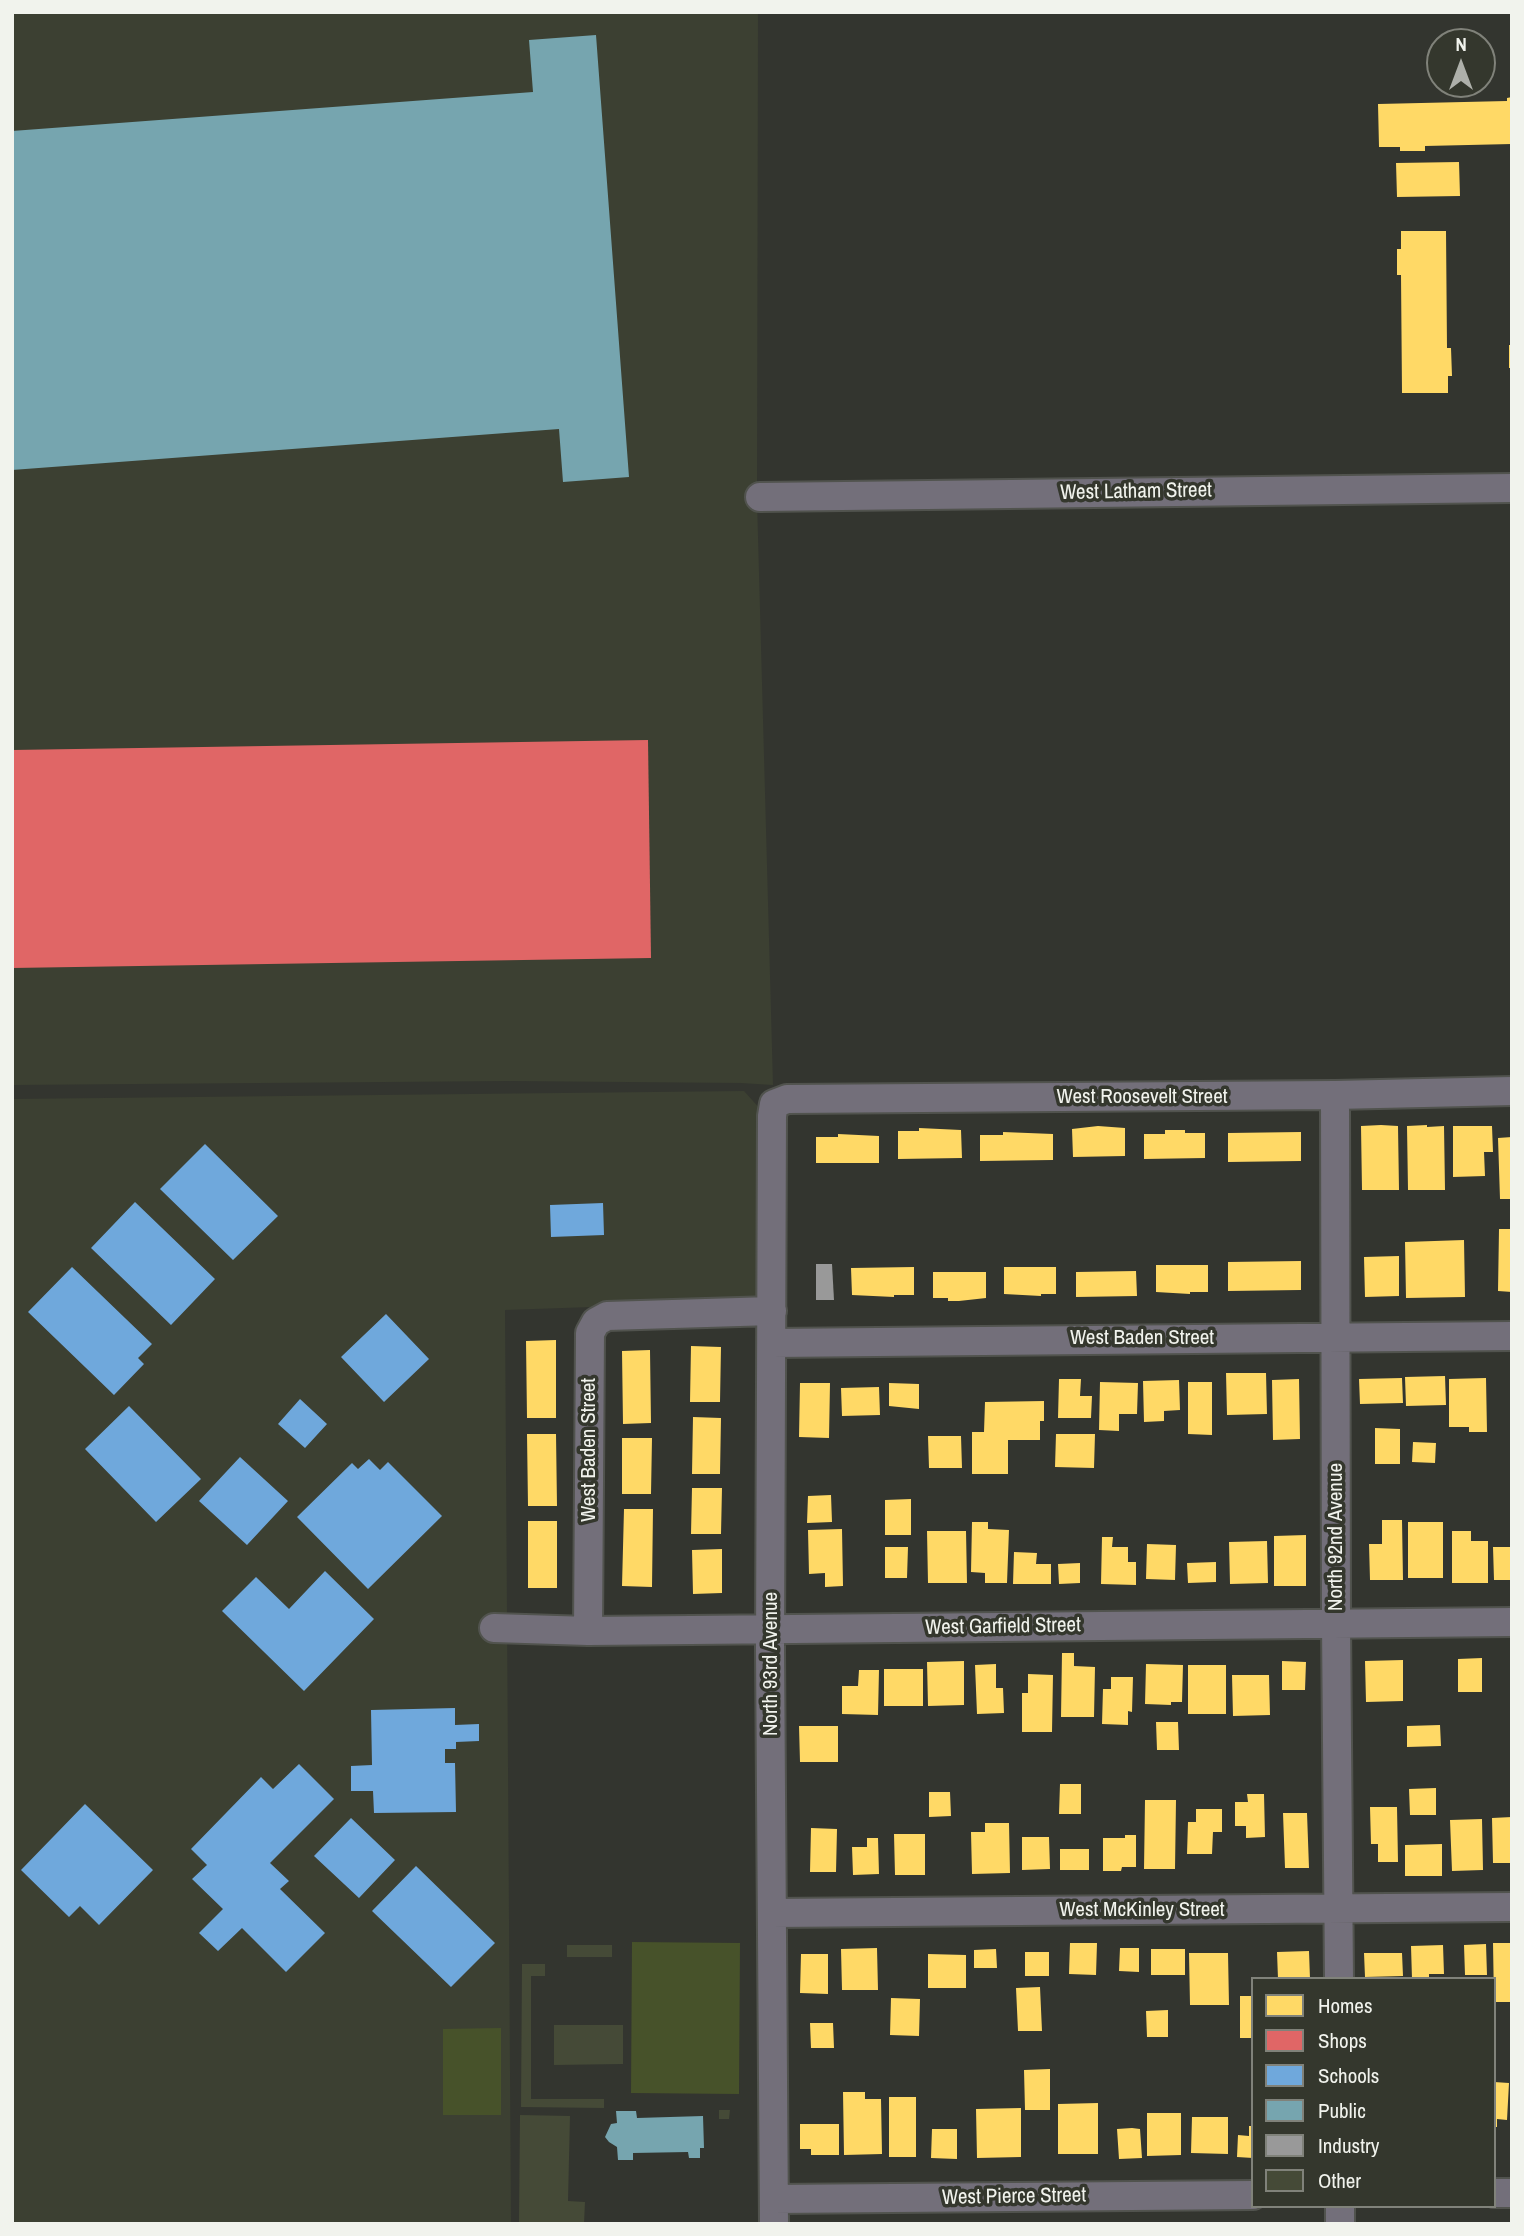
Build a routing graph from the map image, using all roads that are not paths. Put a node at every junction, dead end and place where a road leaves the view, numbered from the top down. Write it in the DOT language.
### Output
graph roads {
  1 [pos="1512,488"];
  2 [pos="760,497"];
  3 [pos="1512,1091"];
  4 [pos="1335,1095"];
  5 [pos="774,1104"];
  6 [pos="772,1311"];
  7 [pos="1512,1336"];
  8 [pos="1336,1337"];
  9 [pos="772,1343"];
  10 [pos="1512,1622"];
  11 [pos="1336,1623"];
  12 [pos="494,1629"];
  13 [pos="770,1629"];
  14 [pos="588,1631"];
  15 [pos="1512,1907"];
  16 [pos="1339,1908"];
  17 [pos="772,1913"];
  18 [pos="1339,1977"];
  19 [pos="1251,2195"];
  20 [pos="774,2211"];
  1 -- 2 [label="street, West Latham Street"];
  3 -- 4 [label="street, West Roosevelt Street"];
  4 -- 5 [label="street, West Roosevelt Street"];
  4 -- 8 [label="street, North 92nd Avenue"];
  5 -- 6 [label="street, North 93rd Avenue"];
  6 -- 9 [label="street, North 93rd Avenue"];
  6 -- 14 [label="street, West Baden Street"];
  7 -- 8 [label="street, West Baden Street"];
  8 -- 9 [label="street, West Baden Street"];
  8 -- 11 [label="street, North 92nd Avenue"];
  9 -- 13 [label="street, North 93rd Avenue"];
  10 -- 11 [label="street, West Garfield Street"];
  11 -- 13 [label="street, West Garfield Street"];
  11 -- 16 [label="street, North 92nd Avenue"];
  12 -- 14 [label="street, West Garfield Street"];
  13 -- 14 [label="street, West Garfield Street"];
  13 -- 17 [label="street, North 93rd Avenue"];
  15 -- 16 [label="street, West McKinley Street"];
  16 -- 17 [label="street, West McKinley Street"];
  16 -- 18 [label="street, North 92nd Avenue"];
  17 -- 20 [label="street, North 93rd Avenue"];
  19 -- 20 [label="street, West Pierce Street"];
}
